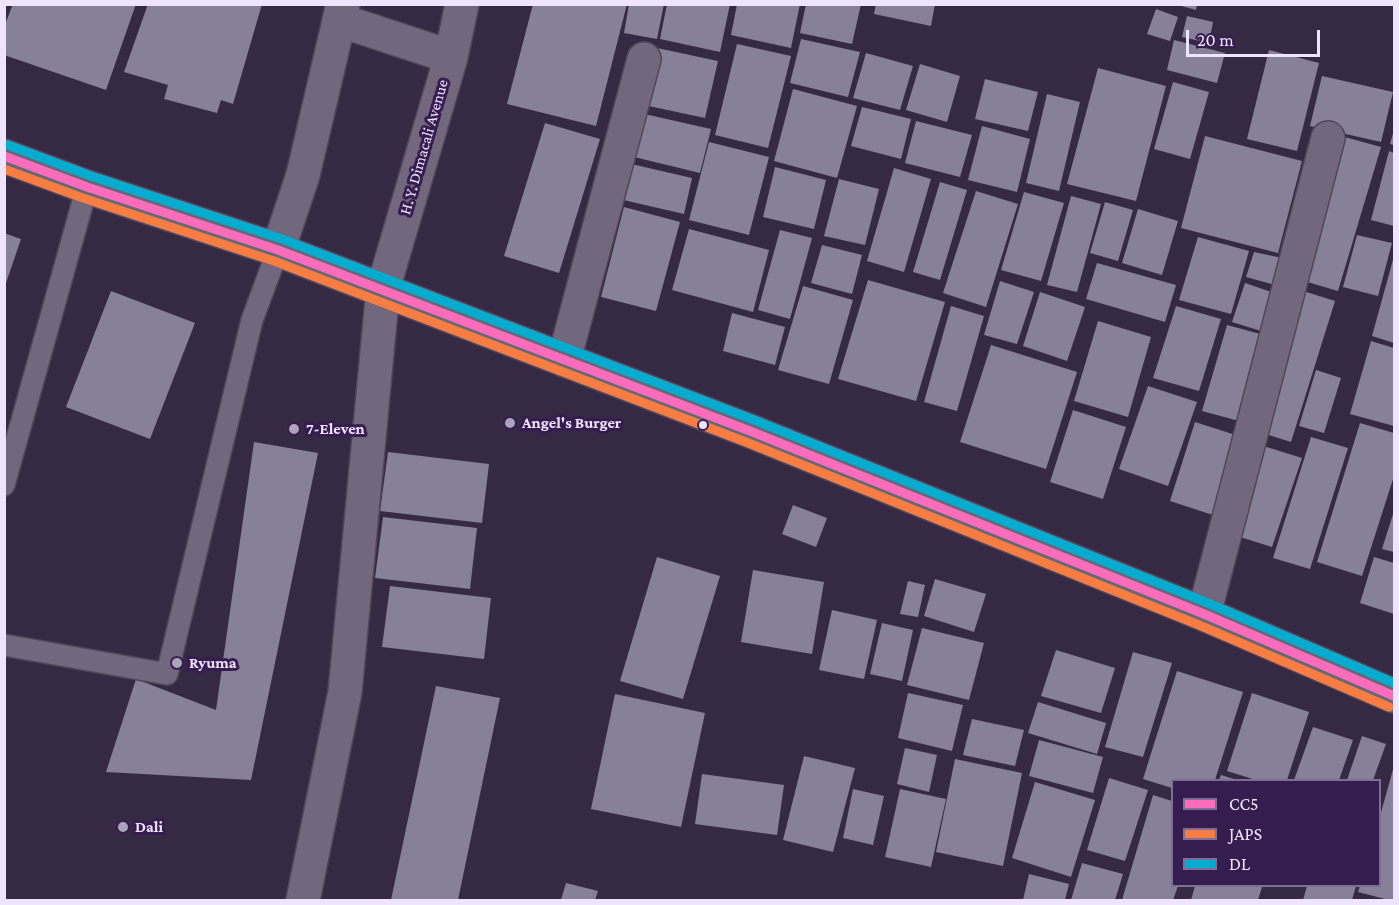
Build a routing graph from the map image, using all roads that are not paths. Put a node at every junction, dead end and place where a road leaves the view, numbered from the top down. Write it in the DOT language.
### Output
graph roads {
  1 [pos="462,4"];
  2 [pos="341,12"];
  3 [pos="451,57"];
  4 [pos="644,59"];
  5 [pos="1328,138"];
  6 [pos="4,156"];
  7 [pos="87,187"];
  8 [pos="278,250"];
  9 [pos="382,289"];
  10 [pos="564,360"];
  11 [pos="4,485"];
  12 [pos="1204,614"];
  13 [pos="4,645"];
  14 [pos="1395,696"];
  15 [pos="303,900"];
  1 -- 3 [label="street, H. Y. Dimacali Avenue"];
  2 -- 3 [label="street"];
  2 -- 8 [label="street"];
  3 -- 9 [label="street, H. Y. Dimacali Avenue"];
  4 -- 10 [label="street"];
  5 -- 12 [label="street"];
  6 -- 7 [label="highway"];
  7 -- 8 [label="highway"];
  7 -- 11 [label="lane"];
  8 -- 9 [label="highway"];
  8 -- 13 [label="lane"];
  9 -- 10 [label="highway"];
  9 -- 15 [label="street, H. Y. Dimacali Avenue"];
  10 -- 12 [label="highway"];
  12 -- 14 [label="highway"];
}
